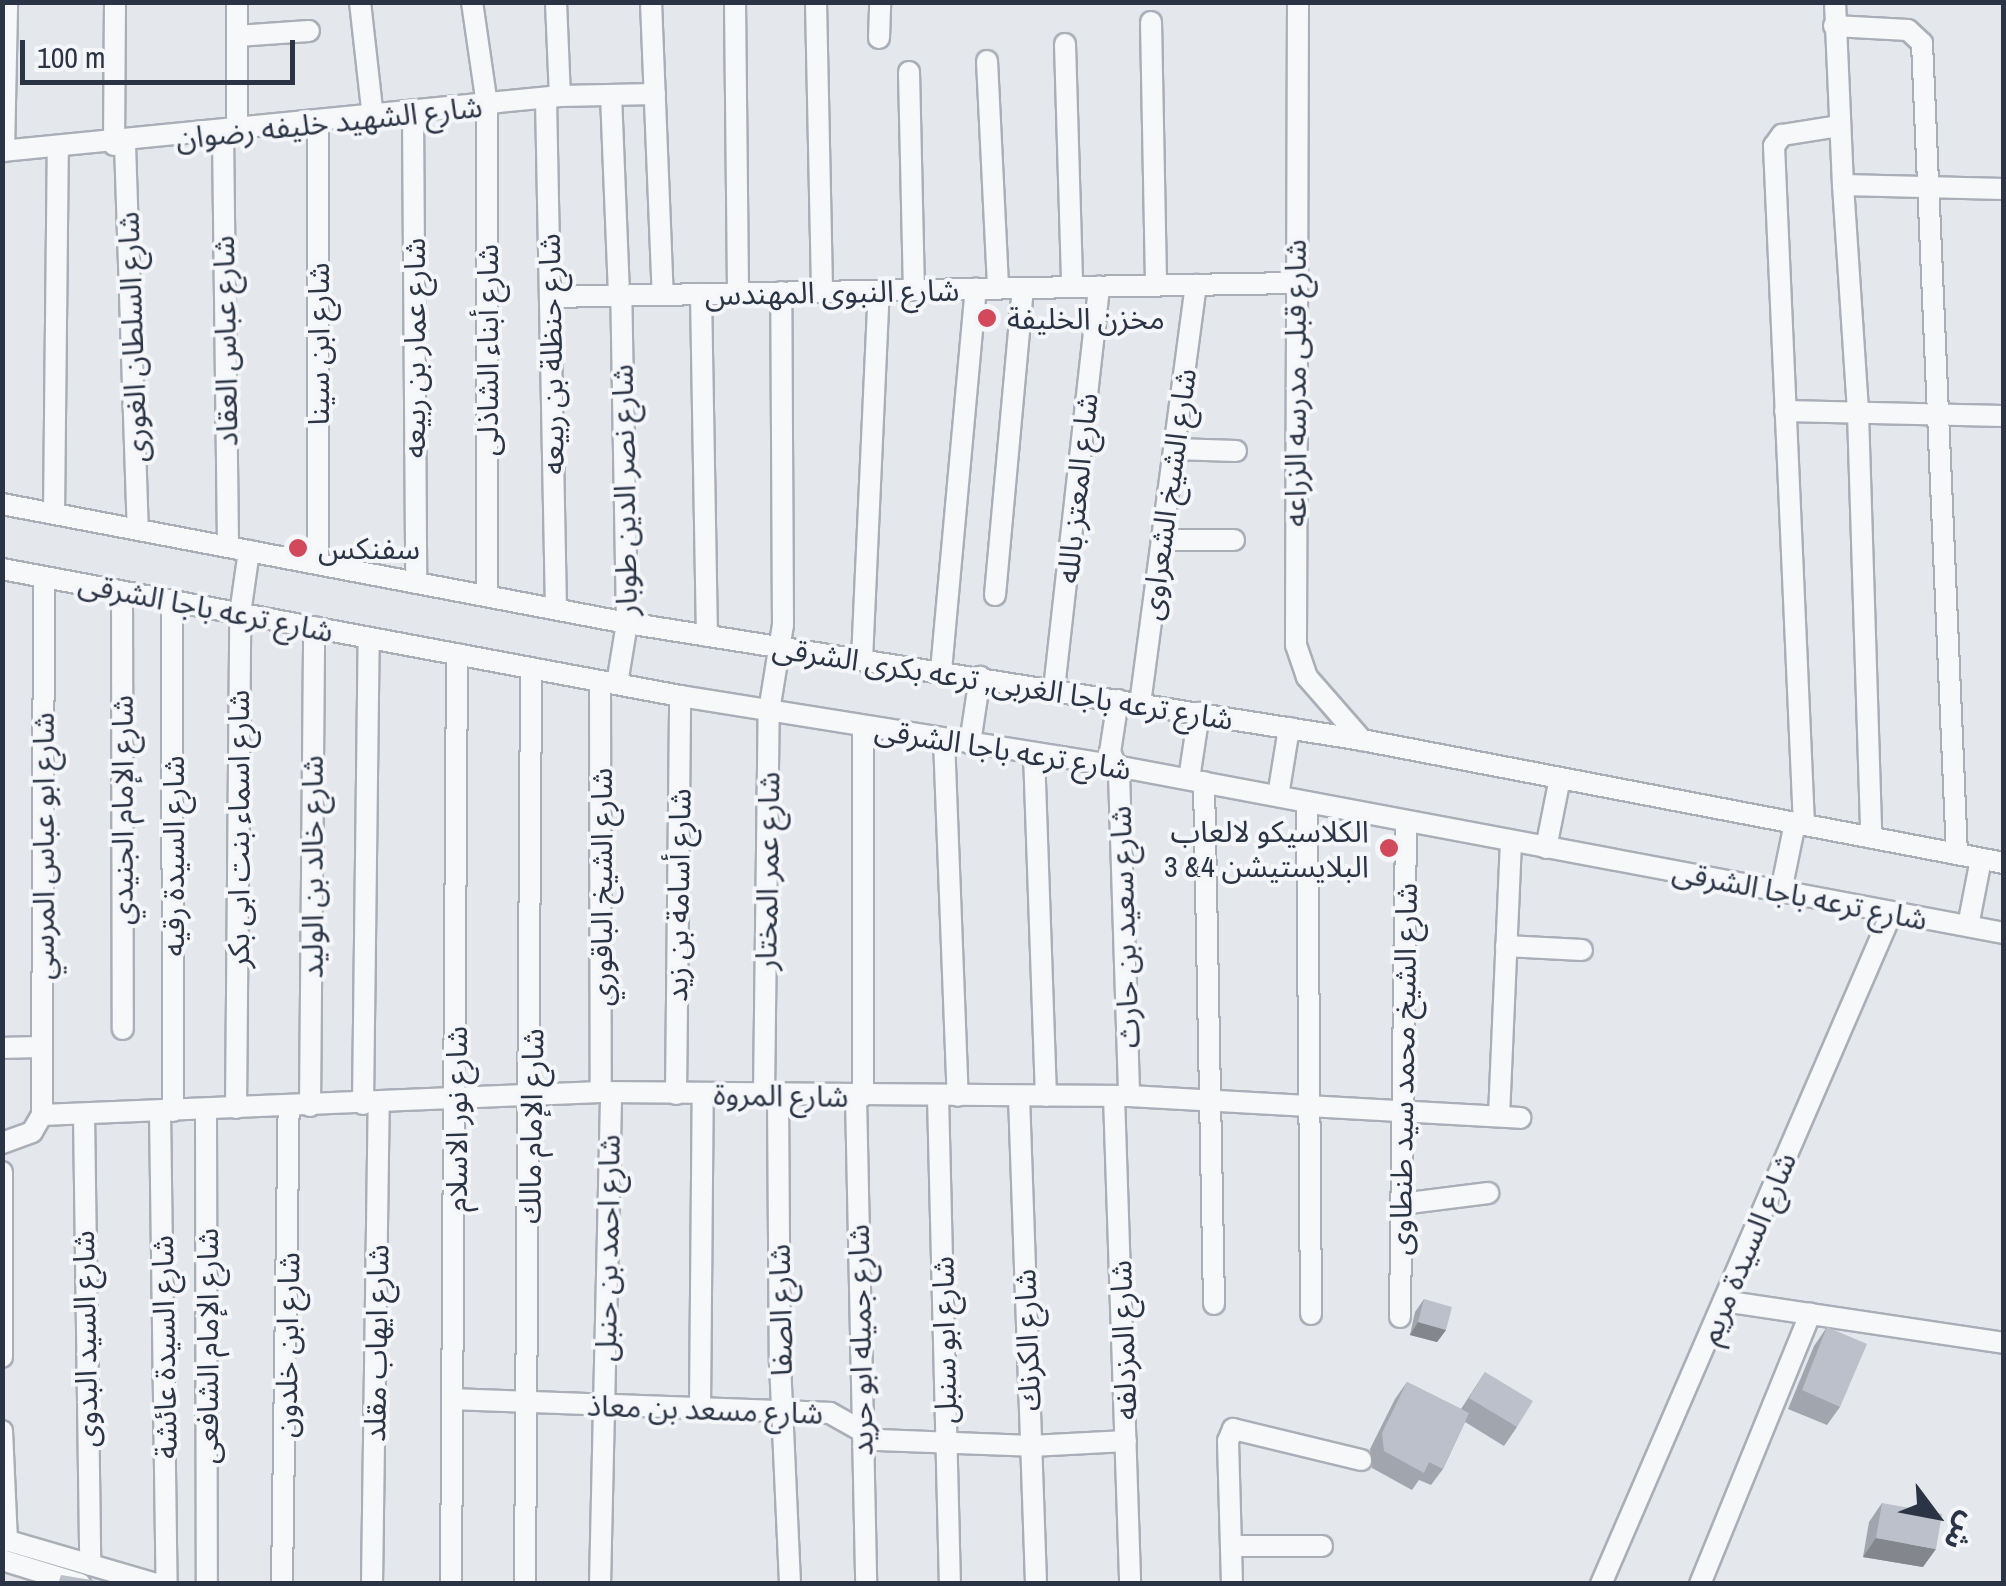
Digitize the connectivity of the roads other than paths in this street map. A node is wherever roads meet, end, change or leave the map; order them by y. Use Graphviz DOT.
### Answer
graph roads {
  1 [pos="7,2"];
  2 [pos="115,2"];
  3 [pos="237,2"];
  4 [pos="360,2"];
  5 [pos="472,2"];
  6 [pos="556,2"];
  7 [pos="651,2"];
  8 [pos="735,2"];
  9 [pos="816,2"];
  10 [pos="880,2"];
  11 [pos="1298,2"];
  12 [pos="1834,2"];
  13 [pos="1151,22"];
  14 [pos="1834,26"];
  15 [pos="308,31"];
  16 [pos="237,36"];
  17 [pos="879,38"];
  18 [pos="1065,44"];
  19 [pos="987,61"];
  20 [pos="909,72"];
  21 [pos="655,94"];
  22 [pos="611,95"];
  23 [pos="552,97"];
  24 [pos="487,105"];
  25 [pos="413,114"];
  26 [pos="373,118"];
  27 [pos="318,124"];
  28 [pos="1839,126"];
  29 [pos="230,134"];
  30 [pos="120,145"];
  31 [pos="58,148"];
  32 [pos="3,151"];
  33 [pos="1843,185"];
  34 [pos="1933,187"];
  35 [pos="2004,189"];
  36 [pos="1294,283"];
  37 [pos="1196,285"];
  38 [pos="1156,286"];
  39 [pos="1072,287"];
  40 [pos="1100,287"];
  41 [pos="1023,288"];
  42 [pos="987,289"];
  43 [pos="878,290"];
  44 [pos="914,290"];
  45 [pos="781,292"];
  46 [pos="822,292"];
  47 [pos="738,293"];
  48 [pos="663,294"];
  49 [pos="701,294"];
  50 [pos="620,295"];
  51 [pos="550,296"];
  52 [pos="1785,411"];
  53 [pos="1858,413"];
  54 [pos="1940,413"];
  55 [pos="2004,416"];
  56 [pos="1174,450"];
  57 [pos="1236,451"];
  58 [pos="2,504"];
  59 [pos="54,513"];
  60 [pos="138,530"];
  61 [pos="1162,540"];
  62 [pos="1234,540"];
  63 [pos="239,549"];
  64 [pos="318,564"];
  65 [pos="2,569"];
  66 [pos="44,577"];
  67 [pos="416,583"];
  68 [pos="122,592"];
  69 [pos="995,595"];
  70 [pos="487,596"];
  71 [pos="172,601"];
  72 [pos="556,610"];
  73 [pos="240,614"];
  74 [pos="628,623"];
  75 [pos="314,628"];
  76 [pos="707,636"];
  77 [pos="369,638"];
  78 [pos="778,648"];
  79 [pos="457,654"];
  80 [pos="862,660"];
  81 [pos="532,668"];
  82 [pos="941,670"];
  83 [pos="980,677"];
  84 [pos="609,683"];
  85 [pos="1054,689"];
  86 [pos="680,696"];
  87 [pos="1118,700"];
  88 [pos="1140,704"];
  89 [pos="769,711"];
  90 [pos="1198,713"];
  91 [pos="863,726"];
  92 [pos="1289,728"];
  93 [pos="944,739"];
  94 [pos="1362,740"];
  95 [pos="970,743"];
  96 [pos="1034,753"];
  97 [pos="1116,766"];
  98 [pos="1560,778"];
  99 [pos="1196,781"];
  100 [pos="1278,796"];
  101 [pos="1306,802"];
  102 [pos="1406,822"];
  103 [pos="1800,824"];
  104 [pos="1871,838"];
  105 [pos="1511,841"];
  106 [pos="1546,848"];
  107 [pos="1957,854"];
  108 [pos="1981,859"];
  109 [pos="2004,863"];
  110 [pos="1781,892"];
  111 [pos="1892,912"];
  112 [pos="1968,926"];
  113 [pos="2004,933"];
  114 [pos="1506,946"];
  115 [pos="1582,950"];
  116 [pos="123,1029"];
  117 [pos="42,1047"];
  118 [pos="2,1048"];
  119 [pos="606,1092"];
  120 [pos="676,1094"];
  121 [pos="703,1094"];
  122 [pos="532,1095"];
  123 [pos="771,1096"];
  124 [pos="860,1096"];
  125 [pos="948,1096"];
  126 [pos="1019,1096"];
  127 [pos="1046,1096"];
  128 [pos="1121,1096"];
  129 [pos="457,1099"];
  130 [pos="1212,1099"];
  131 [pos="371,1104"];
  132 [pos="1309,1104"];
  133 [pos="300,1106"];
  134 [pos="236,1108"];
  135 [pos="206,1109"];
  136 [pos="1402,1110"];
  137 [pos="166,1111"];
  138 [pos="84,1114"];
  139 [pos="42,1115"];
  140 [pos="2,1143"];
  141 [pos="2,1172"];
  142 [pos="1488,1193"];
  143 [pos="1401,1204"];
  144 [pos="1724,1301"];
  145 [pos="1214,1304"];
  146 [pos="1311,1314"];
  147 [pos="1810,1314"];
  148 [pos="1400,1316"];
  149 [pos="2004,1343"];
  150 [pos="2,1358"];
  151 [pos="453,1400"];
  152 [pos="527,1402"];
  153 [pos="604,1405"];
  154 [pos="700,1408"];
  155 [pos="784,1412"];
  156 [pos="2,1431"];
  157 [pos="862,1436"];
  158 [pos="1126,1441"];
  159 [pos="946,1443"];
  160 [pos="1031,1446"];
  161 [pos="1361,1460"];
  162 [pos="1230,1546"];
  163 [pos="1322,1546"];
  164 [pos="4,1547"];
  165 [pos="85,1574"];
  166 [pos="36,1577"];
  167 [pos="156,1584"];
  168 [pos="167,1584"];
  169 [pos="207,1584"];
  170 [pos="282,1584"];
  171 [pos="372,1584"];
  172 [pos="451,1584"];
  173 [pos="525,1584"];
  174 [pos="600,1584"];
  175 [pos="790,1584"];
  176 [pos="866,1584"];
  177 [pos="950,1584"];
  178 [pos="1036,1584"];
  179 [pos="1130,1584"];
  180 [pos="1232,1584"];
  181 [pos="1601,1584"];
  182 [pos="1700,1584"];
  1 -- 32 [label="street"];
  2 -- 30 [label="street, شارع السلطان الغورى"];
  3 -- 16 [label="street, شارع عباس العقاد"];
  4 -- 26 [label="street"];
  5 -- 24 [label="street, شارع أبناء الشاذلى"];
  6 -- 23 [label="street, شارع حنظلة بن ربيعه"];
  7 -- 21 [label="street"];
  8 -- 47 [label="street"];
  9 -- 46 [label="street"];
  10 -- 17 [label="street"];
  11 -- 36 [label="street, شارع قبلى مدرسه الزراعه"];
  12 -- 14 [label="street"];
  13 -- 38 [label="street"];
  14 -- 28 [label="street"];
  14 -- 34 [label="street"];
  15 -- 16 [label="street"];
  16 -- 29 [label="street, شارع عباس العقاد"];
  18 -- 39 [label="street"];
  19 -- 42 [label="street"];
  20 -- 44 [label="street"];
  21 -- 22 [label="street, شارع الشهيد خليفه رضوان"];
  21 -- 48 [label="street"];
  22 -- 23 [label="street, شارع الشهيد خليفه رضوان"];
  22 -- 50 [label="street, شارع نصر الدين طوبار"];
  23 -- 24 [label="street, شارع الشهيد خليفه رضوان"];
  23 -- 51 [label="street, شارع حنظلة بن ربيعه"];
  24 -- 25 [label="street, شارع الشهيد خليفه رضوان"];
  24 -- 70 [label="street, شارع أبناء الشاذلى"];
  25 -- 26 [label="street, شارع الشهيد خليفه رضوان"];
  25 -- 67 [label="street, شارع عمار بن ربيعه"];
  26 -- 27 [label="street, شارع الشهيد خليفه رضوان"];
  27 -- 29 [label="street, شارع الشهيد خليفه رضوان"];
  27 -- 64 [label="street, شارع ابن سينا"];
  28 -- 33 [label="street"];
  28 -- 52 [label="street"];
  29 -- 30 [label="street, شارع الشهيد خليفه رضوان"];
  29 -- 63 [label="street, شارع عباس العقاد"];
  30 -- 31 [label="street, شارع الشهيد خليفه رضوان"];
  30 -- 60 [label="street, شارع السلطان الغورى"];
  31 -- 32 [label="street, شارع الشهيد خليفه رضوان"];
  31 -- 59 [label="street"];
  33 -- 34 [label="street"];
  33 -- 53 [label="street"];
  34 -- 35 [label="street"];
  34 -- 54 [label="street"];
  36 -- 37 [label="street, شارع النبوى المهندس"];
  36 -- 94 [label="street, شارع قبلى مدرسه الزراعه"];
  37 -- 38 [label="street, شارع النبوى المهندس"];
  37 -- 56 [label="street, شارع الشيخ الشعراوى"];
  38 -- 40 [label="street, شارع النبوى المهندس"];
  39 -- 40 [label="street, شارع النبوى المهندس"];
  39 -- 41 [label="street, شارع النبوى المهندس"];
  40 -- 85 [label="street, شارع المعتز بالله"];
  41 -- 42 [label="street, شارع النبوى المهندس"];
  41 -- 69 [label="street"];
  42 -- 44 [label="street, شارع النبوى المهندس"];
  42 -- 82 [label="street"];
  43 -- 44 [label="street, شارع النبوى المهندس"];
  43 -- 46 [label="street, شارع النبوى المهندس"];
  43 -- 80 [label="street"];
  45 -- 46 [label="street, شارع النبوى المهندس"];
  45 -- 47 [label="street, شارع النبوى المهندس"];
  45 -- 78 [label="street, شارع عمر المختار"];
  47 -- 49 [label="street, شارع النبوى المهندس"];
  48 -- 49 [label="street, شارع النبوى المهندس"];
  48 -- 50 [label="street, شارع النبوى المهندس"];
  49 -- 76 [label="street"];
  50 -- 51 [label="street, شارع النبوى المهندس"];
  50 -- 74 [label="street, شارع نصر الدين طوبار"];
  51 -- 72 [label="street, شارع حنظلة بن ربيعه"];
  52 -- 53 [label="street"];
  52 -- 103 [label="street"];
  53 -- 54 [label="street"];
  53 -- 104 [label="street"];
  54 -- 55 [label="street"];
  54 -- 107 [label="street"];
  56 -- 57 [label="street"];
  56 -- 61 [label="street, شارع الشيخ الشعراوى"];
  58 -- 59 [label="street, شارع ترعه باجا الغربى, ترعه بكرى الشرقى"];
  59 -- 60 [label="street, شارع ترعه باجا الغربى, ترعه بكرى الشرقى"];
  60 -- 63 [label="street, شارع ترعه باجا الغربى, ترعه بكرى الشرقى"];
  61 -- 62 [label="street"];
  61 -- 88 [label="street, شارع الشيخ الشعراوى"];
  63 -- 64 [label="street, شارع ترعه باجا الغربى, ترعه بكرى الشرقى"];
  63 -- 73 [label="street, شارع اسماء بنت ابى بكر"];
  64 -- 67 [label="street, شارع ترعه باجا الغربى, ترعه بكرى الشرقى"];
  65 -- 66 [label="street, شارع ترعه باجا الشرقى"];
  66 -- 68 [label="street, شارع ترعه باجا الشرقى"];
  66 -- 117 [label="street, شارع ابو عباس المرسي"];
  67 -- 70 [label="street, شارع ترعه باجا الغربى, ترعه بكرى الشرقى"];
  68 -- 71 [label="street, شارع ترعه باجا الشرقى"];
  68 -- 116 [label="street, شارع الإمام الجنيدي"];
  70 -- 72 [label="street, شارع ترعه باجا الغربى, ترعه بكرى الشرقى"];
  71 -- 73 [label="street, شارع ترعه باجا الشرقى"];
  71 -- 137 [label="street, شارع السيدة رقيه"];
  72 -- 74 [label="street, شارع ترعه باجا الغربى, ترعه بكرى الشرقى"];
  73 -- 75 [label="street, شارع ترعه باجا الشرقى"];
  73 -- 134 [label="street, شارع اسماء بنت ابى بكر"];
  74 -- 76 [label="street, شارع ترعه باجا الغربى, ترعه بكرى الشرقى"];
  74 -- 84 [label="street, شارع نصر الدين طوبار"];
  75 -- 77 [label="street, شارع ترعه باجا الشرقى"];
  75 -- 133 [label="street, شارع خالد بن الوليد"];
  76 -- 78 [label="street, شارع ترعه باجا الغربى, ترعه بكرى الشرقى"];
  77 -- 79 [label="street, شارع ترعه باجا الشرقى"];
  77 -- 131 [label="street, شارع ايهاب مقلد"];
  78 -- 80 [label="street, شارع ترعه باجا الغربى, ترعه بكرى الشرقى"];
  78 -- 89 [label="street, شارع عمر المختار"];
  79 -- 81 [label="street, شارع ترعه باجا الشرقى"];
  79 -- 129 [label="street, شارع نور الاسلام"];
  80 -- 82 [label="street, شارع ترعه باجا الغربى, ترعه بكرى الشرقى"];
  81 -- 84 [label="street, شارع ترعه باجا الشرقى"];
  81 -- 122 [label="street, شارع الإمام مالك"];
  82 -- 83 [label="street, شارع ترعه باجا الغربى, ترعه بكرى الشرقى"];
  83 -- 85 [label="street, شارع ترعه باجا الغربى, ترعه بكرى الشرقى"];
  83 -- 95 [label="street"];
  84 -- 86 [label="street, شارع ترعه باجا الشرقى"];
  84 -- 119 [label="street, شارع الشيخ الباقوري"];
  85 -- 87 [label="street, شارع ترعه باجا الغربى, ترعه بكرى الشرقى"];
  86 -- 89 [label="street, شارع ترعه باجا الشرقى"];
  86 -- 120 [label="street, شارع أسامة بن زيد"];
  87 -- 88 [label="street, شارع ترعه باجا الغربى, ترعه بكرى الشرقى"];
  87 -- 97 [label="street, شارع سعيد بن حارث"];
  88 -- 90 [label="street, شارع ترعه باجا الغربى, ترعه بكرى الشرقى"];
  89 -- 91 [label="street, شارع ترعه باجا الشرقى"];
  89 -- 123 [label="street, شارع عمر المختار"];
  90 -- 92 [label="street, شارع ترعه باجا الغربى, ترعه بكرى الشرقى"];
  90 -- 99 [label="street"];
  91 -- 93 [label="street, شارع ترعه باجا الشرقى"];
  91 -- 124 [label="street, شارع جميله ابو حريد"];
  92 -- 94 [label="street, شارع ترعه باجا الغربى, ترعه بكرى الشرقى"];
  92 -- 100 [label="street"];
  93 -- 95 [label="street, شارع ترعه باجا الشرقى"];
  93 -- 125 [label="street, شارع ابو سنبل"];
  94 -- 98 [label="street, شارع ترعه باجا الغربى, ترعه بكرى الشرقى"];
  95 -- 96 [label="street, شارع ترعه باجا الشرقى"];
  96 -- 97 [label="street, شارع ترعه باجا الشرقى"];
  96 -- 127 [label="street"];
  97 -- 99 [label="street, شارع ترعه باجا الشرقى"];
  97 -- 128 [label="street, شارع سعيد بن حارث"];
  98 -- 103 [label="street, شارع ترعه باجا الغربى, ترعه بكرى الشرقى"];
  98 -- 106 [label="street"];
  99 -- 100 [label="street, شارع ترعه باجا الشرقى"];
  99 -- 130 [label="street"];
  100 -- 101 [label="street, شارع ترعه باجا الشرقى"];
  101 -- 102 [label="street, شارع ترعه باجا الشرقى"];
  101 -- 132 [label="street"];
  102 -- 105 [label="street, شارع ترعه باجا الشرقى"];
  102 -- 136 [label="street, شارع الشيخ محمد سيد طنطاوى"];
  103 -- 104 [label="street, شارع ترعه باجا الغربى, ترعه بكرى الشرقى"];
  103 -- 110 [label="street"];
  104 -- 107 [label="street, شارع ترعه باجا الغربى, ترعه بكرى الشرقى"];
  105 -- 106 [label="street, شارع ترعه باجا الشرقى"];
  105 -- 114 [label="street"];
  106 -- 110 [label="street, شارع ترعه باجا الشرقى"];
  107 -- 108 [label="street, شارع ترعه باجا الغربى, ترعه بكرى الشرقى"];
  108 -- 109 [label="street, شارع ترعه باجا الغربى, ترعه بكرى الشرقى"];
  108 -- 112 [label="street"];
  110 -- 111 [label="street, شارع ترعه باجا الشرقى"];
  111 -- 112 [label="street, شارع ترعه باجا الشرقى"];
  111 -- 144 [label="street, شارع السيدة مريم"];
  112 -- 113 [label="street, شارع ترعه باجا الشرقى"];
  114 -- 115 [label="street"];
  114 -- 136 [label="street, شارع المروة"];
  117 -- 118 [label="street"];
  117 -- 139 [label="street, شارع ابو عباس المرسي"];
  119 -- 120 [label="street, شارع المروة"];
  119 -- 122 [label="street, شارع المروة"];
  119 -- 153 [label="street, شارع احمد بن حنبل"];
  120 -- 121 [label="street, شارع المروة"];
  121 -- 123 [label="street, شارع المروة"];
  121 -- 154 [label="street"];
  122 -- 129 [label="street, شارع المروة"];
  122 -- 152 [label="street, شارع الإمام مالك"];
  123 -- 124 [label="street, شارع المروة"];
  123 -- 155 [label="street, شارع الصفا"];
  124 -- 125 [label="street, شارع المروة"];
  124 -- 157 [label="street, شارع جميله ابو حريد"];
  125 -- 126 [label="street, شارع المروة"];
  125 -- 159 [label="street, شارع ابو سنبل"];
  126 -- 127 [label="street, شارع المروة"];
  126 -- 160 [label="street, شارع الكرنك"];
  127 -- 128 [label="street, شارع المروة"];
  128 -- 130 [label="street, شارع المروة"];
  128 -- 158 [label="street, شارع المزدلفه"];
  129 -- 131 [label="street, شارع المروة"];
  129 -- 151 [label="street, شارع نور الاسلام"];
  130 -- 132 [label="street, شارع المروة"];
  130 -- 145 [label="street"];
  131 -- 133 [label="street, شارع المروة"];
  131 -- 171 [label="street, شارع ايهاب مقلد"];
  132 -- 136 [label="street, شارع المروة"];
  132 -- 146 [label="street"];
  133 -- 134 [label="street, شارع المروة"];
  133 -- 170 [label="street, شارع ابن خلدون"];
  134 -- 135 [label="street, شارع المروة"];
  135 -- 137 [label="street, شارع المروة"];
  135 -- 169 [label="street, شارع الإمام الشافعى"];
  136 -- 143 [label="street, شارع الشيخ محمد سيد طنطاوى"];
  137 -- 138 [label="street, شارع المروة"];
  137 -- 168 [label="street, شارع السيدة عائشة"];
  138 -- 139 [label="street, شارع المروة"];
  138 -- 165 [label="street, شارع السيد البدوى"];
  139 -- 140 [label="street"];
  141 -- 150 [label="street"];
  142 -- 143 [label="street"];
  143 -- 148 [label="street, شارع الشيخ محمد سيد طنطاوى"];
  144 -- 147 [label="street"];
  144 -- 181 [label="street, شارع السيدة مريم"];
  147 -- 149 [label="street"];
  147 -- 182 [label="street"];
  151 -- 152 [label="street, شارع مسعد بن معاذ"];
  151 -- 172 [label="street, شارع نور الاسلام"];
  152 -- 153 [label="street, شارع مسعد بن معاذ"];
  152 -- 173 [label="street, شارع الإمام مالك"];
  153 -- 154 [label="street, شارع مسعد بن معاذ"];
  153 -- 174 [label="street, شارع احمد بن حنبل"];
  154 -- 155 [label="street, شارع مسعد بن معاذ"];
  155 -- 157 [label="street, شارع مسعد بن معاذ"];
  155 -- 175 [label="street, شارع الصفا"];
  156 -- 164 [label="street"];
  157 -- 159 [label="street, شارع مسعد بن معاذ"];
  157 -- 176 [label="street, شارع جميله ابو حريد"];
  158 -- 160 [label="street, شارع مسعد بن معاذ"];
  158 -- 179 [label="street, شارع المزدلفه"];
  159 -- 160 [label="street, شارع مسعد بن معاذ"];
  159 -- 177 [label="street, شارع ابو سنبل"];
  160 -- 178 [label="street, شارع الكرنك"];
  161 -- 162 [label="street"];
  162 -- 163 [label="street"];
  162 -- 180 [label="street"];
  164 -- 165 [label="street"];
  164 -- 166 [label="street"];
  165 -- 166 [label="street"];
  165 -- 167 [label="street"];
}
